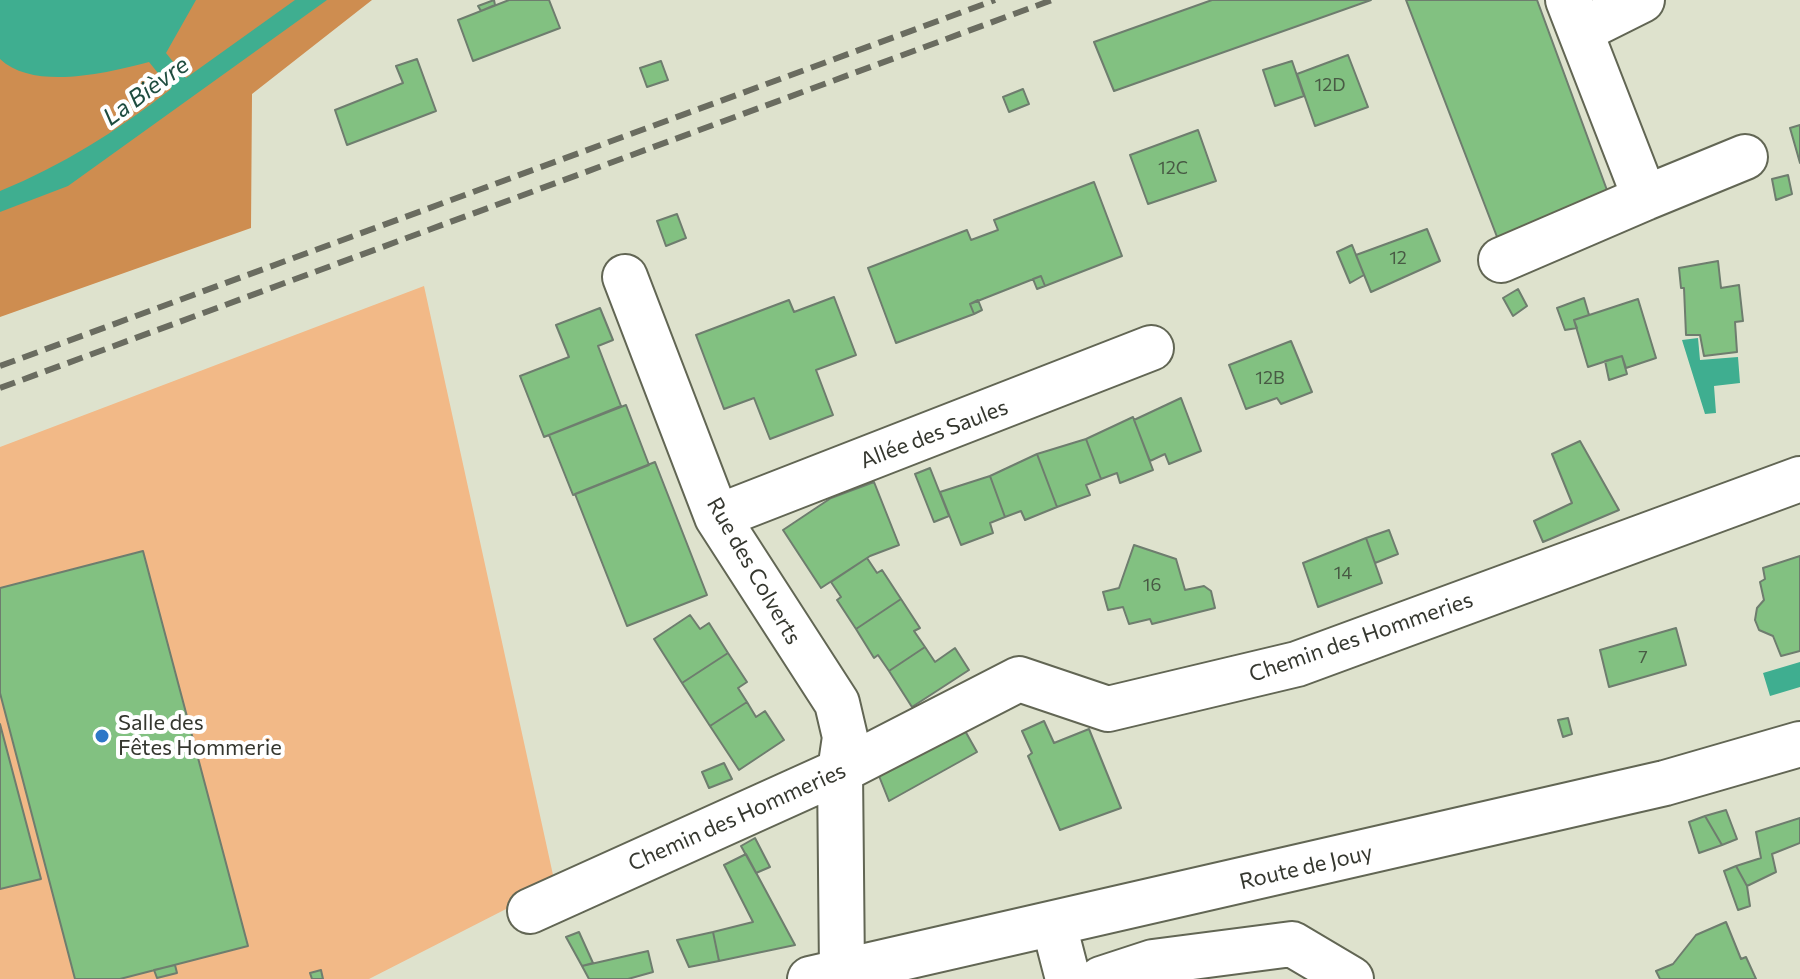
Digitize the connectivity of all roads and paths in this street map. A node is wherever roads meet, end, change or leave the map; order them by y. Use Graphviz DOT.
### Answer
graph roads {
  1 [pos="1642,0"];
  2 [pos="1574,16"];
  3 [pos="1745,157"];
  4 [pos="1645,198"];
  5 [pos="1501,260"];
  6 [pos="625,277"];
  7 [pos="1151,348"];
  8 [pos="1800,479"];
  9 [pos="717,517"];
  10 [pos="1800,744"];
  11 [pos="840,771"];
  12 [pos="530,911"];
  13 [pos="1054,925"];
  14 [pos="826,975"];
  15 [pos="1068,979"];
  16 [pos="1101,979"];
  17 [pos="1351,979"];
  1 -- 2 [label="street"];
  2 -- 4 [label="street"];
  3 -- 4 [label="street"];
  4 -- 5 [label="street"];
  6 -- 9 [label="street, Rue des Colverts"];
  7 -- 9 [label="street, Allée des Saules"];
  8 -- 11 [label="street, Chemin des Hommeries"];
  9 -- 11 [label="street, Rue des Colverts"];
  10 -- 13 [label="street, Route de Jouy"];
  11 -- 12 [label="street, Chemin des Hommeries"];
  11 -- 14 [label="street, Rue des Colverts"];
  13 -- 14 [label="street, Route de Jouy"];
  13 -- 15 [label="street"];
  16 -- 17 [label="street"];
}
